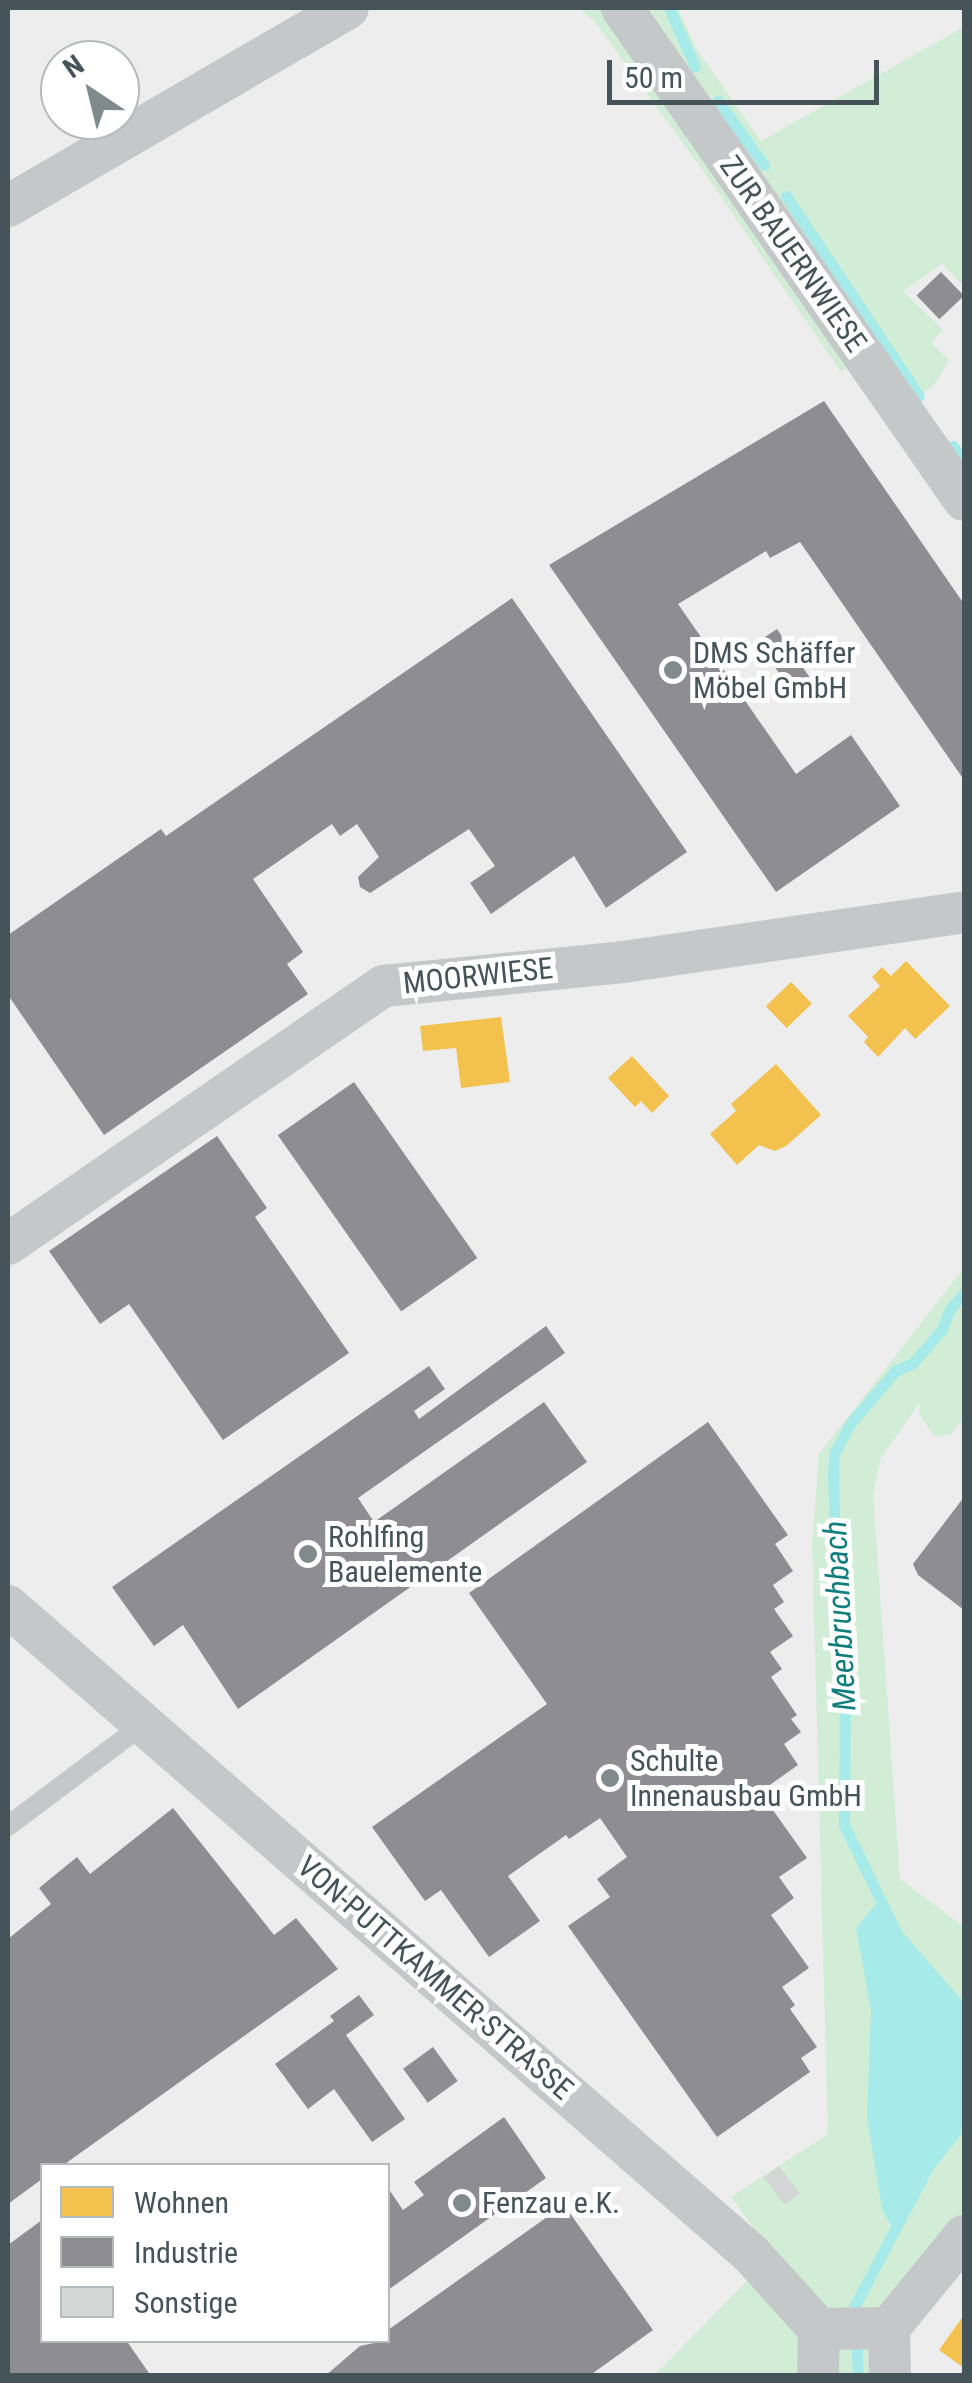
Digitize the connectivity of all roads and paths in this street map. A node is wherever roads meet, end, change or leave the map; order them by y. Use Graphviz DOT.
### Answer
graph roads {
  1 [pos="348,8"];
  2 [pos="622,8"];
  3 [pos="8,206"];
  4 [pos="964,500"];
  5 [pos="964,912"];
  6 [pos="8,1244"];
  7 [pos="8,1606"];
  8 [pos="144,1724"];
  9 [pos="8,1826"];
  10 [pos="964,2236"];
  11 [pos="889,2328"];
  12 [pos="824,2329"];
  13 [pos="818,2376"];
  14 [pos="890,2376"];
  1 -- 3 [label="street"];
  2 -- 4 [label="street, ZUR BAUERNWIESE"];
  5 -- 6 [label="street, MOORWIESE"];
  7 -- 8 [label="street, VON-PUTTKAMMER-STRASSE"];
  8 -- 9 [label="lane"];
  8 -- 12 [label="street, VON-PUTTKAMMER-STRASSE"];
  10 -- 11 [label="street"];
  11 -- 12 [label="street"];
  11 -- 14 [label="street"];
  12 -- 13 [label="street"];
}
